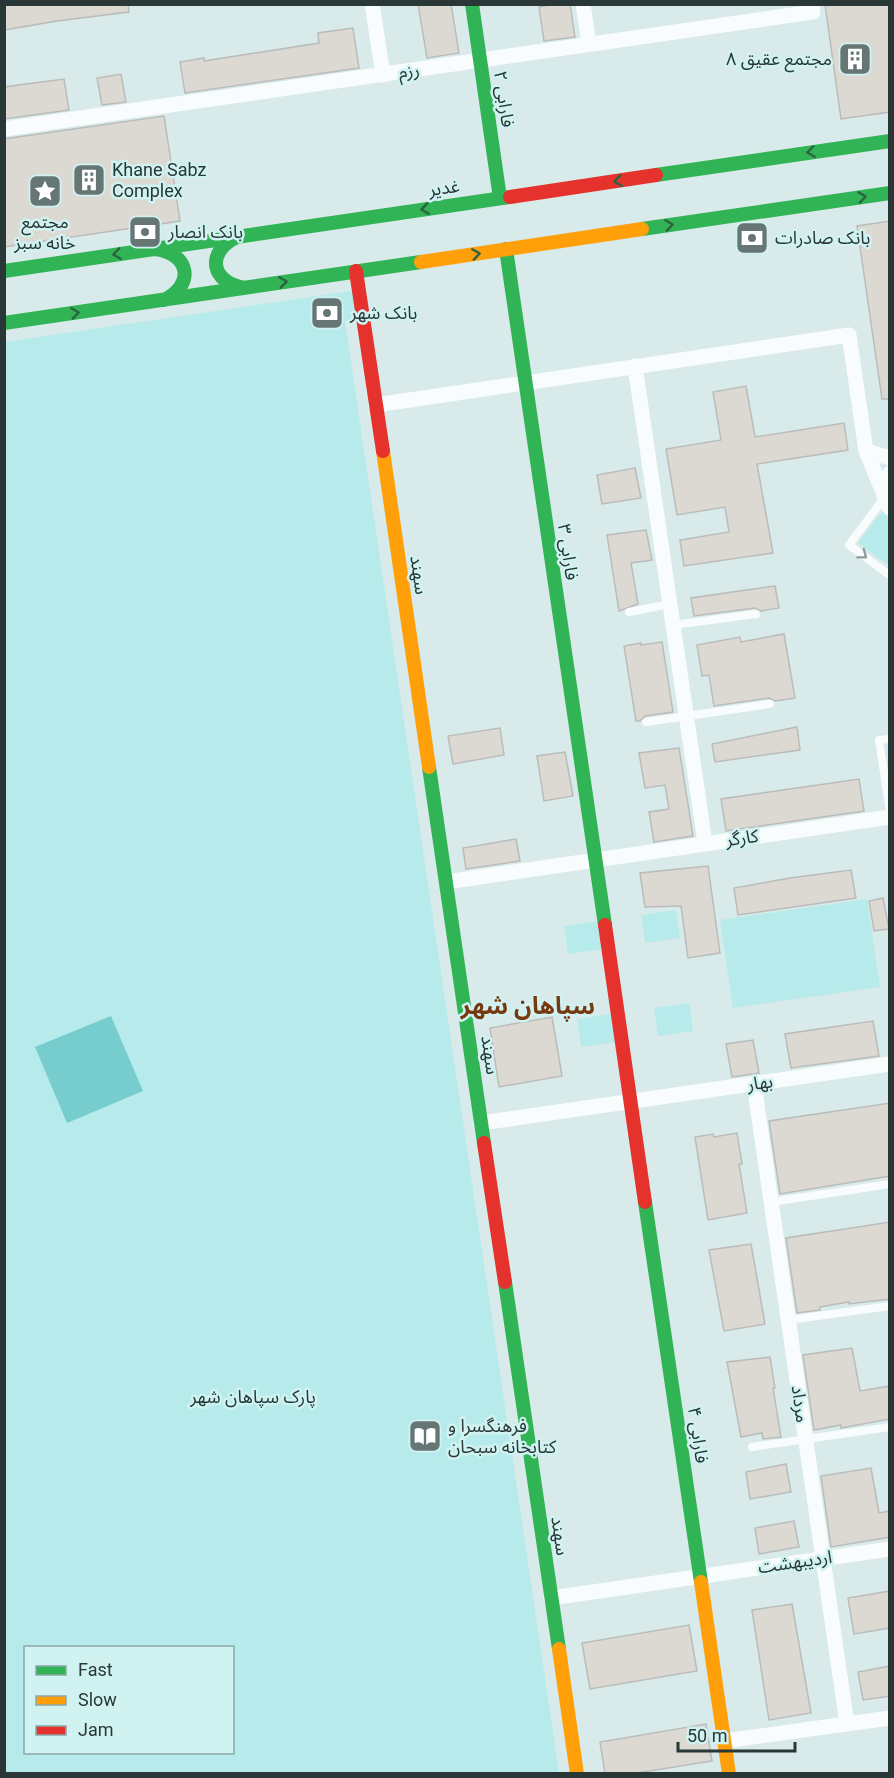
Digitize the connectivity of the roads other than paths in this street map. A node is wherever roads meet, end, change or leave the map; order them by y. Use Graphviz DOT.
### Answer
graph roads {
  1 [pos="372,4"];
  2 [pos="472,4"];
  3 [pos="583,4"];
  4 [pos="812,8"];
  5 [pos="589,44"];
  6 [pos="480,60"];
  7 [pos="383,75"];
  8 [pos="4,129"];
  9 [pos="890,141"];
  10 [pos="890,193"];
  11 [pos="500,198"];
  12 [pos="237,237"];
  13 [pos="155,249"];
  14 [pos="506,249"];
  15 [pos="4,271"];
  16 [pos="356,271"];
  17 [pos="245,288"];
  18 [pos="163,300"];
  19 [pos="4,323"];
  20 [pos="635,366"];
  21 [pos="525,383"];
  22 [pos="376,405"];
  23 [pos="866,451"];
  24 [pos="890,458"];
  25 [pos="890,473"];
  26 [pos="885,499"];
  27 [pos="890,573"];
  28 [pos="670,604"];
  29 [pos="630,612"];
  30 [pos="756,614"];
  31 [pos="673,625"];
  32 [pos="770,704"];
  33 [pos="686,715"];
  34 [pos="646,722"];
  35 [pos="890,739"];
  36 [pos="890,812"];
  37 [pos="890,817"];
  38 [pos="705,843"];
  39 [pos="595,860"];
  40 [pos="446,882"];
  41 [pos="890,1064"];
  42 [pos="754,1084"];
  43 [pos="631,1102"];
  44 [pos="481,1123"];
  45 [pos="890,1184"];
  46 [pos="771,1202"];
  47 [pos="890,1306"];
  48 [pos="788,1320"];
  49 [pos="890,1426"];
  50 [pos="805,1439"];
  51 [pos="752,1447"];
  52 [pos="890,1549"];
  53 [pos="823,1558"];
  54 [pos="700,1576"];
  55 [pos="551,1598"];
  56 [pos="890,1718"];
  57 [pos="847,1724"];
  58 [pos="724,1742"];
  59 [pos="577,1773"];
  60 [pos="729,1773"];
  1 -- 7 [label="street"];
  2 -- 6 [label="street, فارابی ۲"];
  3 -- 5 [label="street"];
  4 -- 5 [label="street, رزم"];
  5 -- 6 [label="street, رزم"];
  6 -- 7 [label="street, رزم"];
  6 -- 11 [label="street, فارابی ۲"];
  7 -- 8 [label="street, رزم"];
  9 -- 11 [label="street, غدیر, one-way"];
  14 -- 10 [label="street, one-way"];
  11 -- 12 [label="street, غدیر, one-way"];
  12 -- 13 [label="street, غدیر"];
  12 -- 17 [label="street"];
  13 -- 15 [label="street, غدیر, one-way"];
  13 -- 18 [label="street"];
  16 -- 14 [label="street, one-way"];
  14 -- 21 [label="street, فارابی ۳"];
  17 -- 16 [label="street, one-way"];
  16 -- 22 [label="street, سهند"];
  17 -- 18 [label="street"];
  19 -- 18 [label="street, one-way"];
  20 -- 21 [label="street"];
  20 -- 23 [label="street"];
  20 -- 28 [label="street"];
  21 -- 22 [label="street"];
  21 -- 39 [label="street, فارابی ۳"];
  22 -- 40 [label="street, سهند"];
  23 -- 24 [label="street"];
  23 -- 26 [label="street"];
  25 -- 26 [label="street"];
  26 -- 27 [label="lane, one-way"];
  28 -- 29 [label="lane"];
  28 -- 31 [label="street"];
  30 -- 31 [label="lane"];
  31 -- 33 [label="street"];
  32 -- 33 [label="lane"];
  33 -- 34 [label="lane"];
  33 -- 38 [label="street"];
  35 -- 36 [label="lane"];
  37 -- 38 [label="street, کارگر"];
  38 -- 39 [label="street, کارگر"];
  39 -- 40 [label="street, کارگر"];
  39 -- 43 [label="street, فارابی ۳"];
  40 -- 44 [label="street, سهند"];
  41 -- 42 [label="street, بهار"];
  42 -- 43 [label="street, بهار"];
  42 -- 46 [label="street, مرداد"];
  43 -- 44 [label="street, بهار"];
  43 -- 54 [label="street, فارابی ۴"];
  44 -- 55 [label="street, سهند"];
  45 -- 46 [label="lane"];
  46 -- 48 [label="street, مرداد"];
  47 -- 48 [label="lane"];
  48 -- 50 [label="street, مرداد"];
  49 -- 50 [label="lane"];
  50 -- 51 [label="lane"];
  50 -- 53 [label="street, مرداد"];
  52 -- 53 [label="street, اردیبهشت"];
  53 -- 54 [label="street, اردیبهشت"];
  53 -- 57 [label="street, مرداد"];
  54 -- 55 [label="street, اردیبهشت"];
  54 -- 58 [label="street, فارابی ۴"];
  55 -- 59 [label="street, سهند"];
  56 -- 57 [label="street"];
  57 -- 58 [label="street"];
  58 -- 60 [label="street, فارابی ۴"];
}
